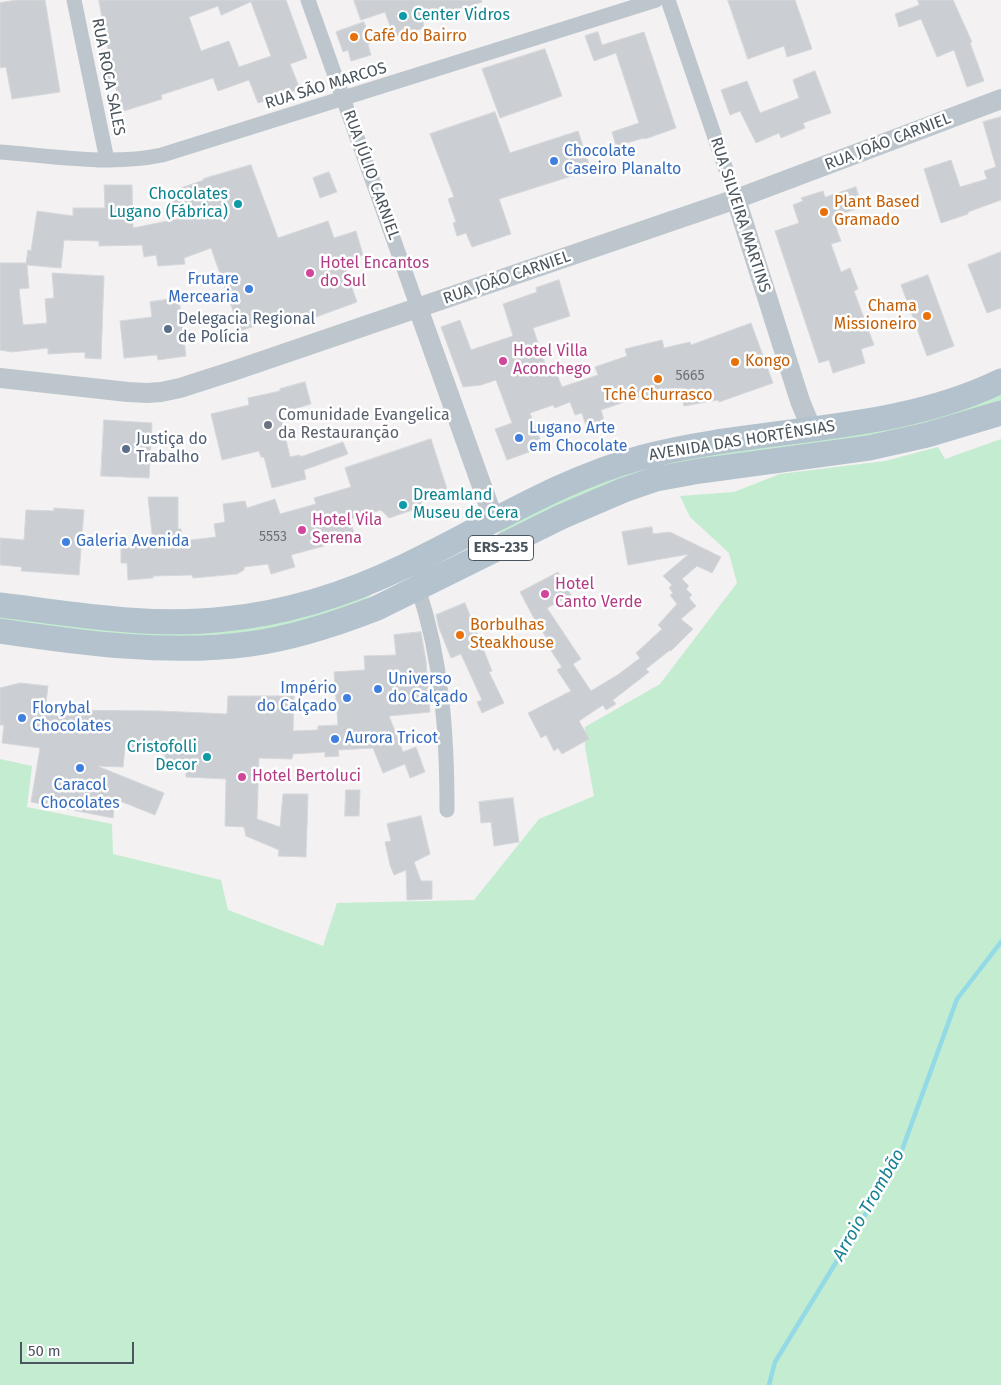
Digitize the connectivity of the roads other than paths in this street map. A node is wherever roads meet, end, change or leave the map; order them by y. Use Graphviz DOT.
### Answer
graph roads {
  1 [pos="74,0"];
  2 [pos="308,0"];
  3 [pos="656,0"];
  4 [pos="668,0"];
  5 [pos="343,99"];
  6 [pos="1001,99"];
  7 [pos="0,152"];
  8 [pos="107,160"];
  9 [pos="736,199"];
  10 [pos="418,308"];
  11 [pos="0,378"];
  12 [pos="1001,381"];
  13 [pos="1001,413"];
  14 [pos="812,430"];
  15 [pos="494,520"];
  16 [pos="418,588"];
  17 [pos="0,605"];
  18 [pos="377,608"];
  19 [pos="0,631"];
  20 [pos="448,810"];
  1 -- 8 [label="street, RUA ROCA SALES"];
  2 -- 5 [label="street, RUA JÚLIO CARNIEL"];
  3 -- 5 [label="street, RUA SÃO MARCOS"];
  4 -- 9 [label="street, RUA SILVEIRA MARTINS"];
  5 -- 8 [label="street, RUA SÃO MARCOS"];
  5 -- 10 [label="street, RUA JÚLIO CARNIEL"];
  6 -- 9 [label="street, RUA JOÃO CARNIEL"];
  7 -- 8 [label="street, RUA SÃO MARCOS"];
  9 -- 10 [label="street, RUA JOÃO CARNIEL"];
  9 -- 14 [label="street, RUA SILVEIRA MARTINS"];
  10 -- 11 [label="street, RUA JOÃO CARNIEL"];
  10 -- 15 [label="street, RUA JÚLIO CARNIEL"];
  12 -- 14 [label="main road, AVENIDA DAS HORTÊNSIAS / ERS-235"];
  13 -- 16 [label="main road, AVENIDA DAS HORTÊNSIAS / ERS-235"];
  14 -- 15 [label="main road, AVENIDA DAS HORTÊNSIAS / ERS-235"];
  15 -- 17 [label="main road, AVENIDA DAS HORTÊNSIAS / ERS-235"];
  15 -- 18 [label="main road"];
  16 -- 18 [label="main road, AVENIDA DAS HORTÊNSIAS / ERS-235"];
  16 -- 20 [label="street"];
  18 -- 19 [label="main road, AVENIDA DAS HORTÊNSIAS / ERS-235"];
}
